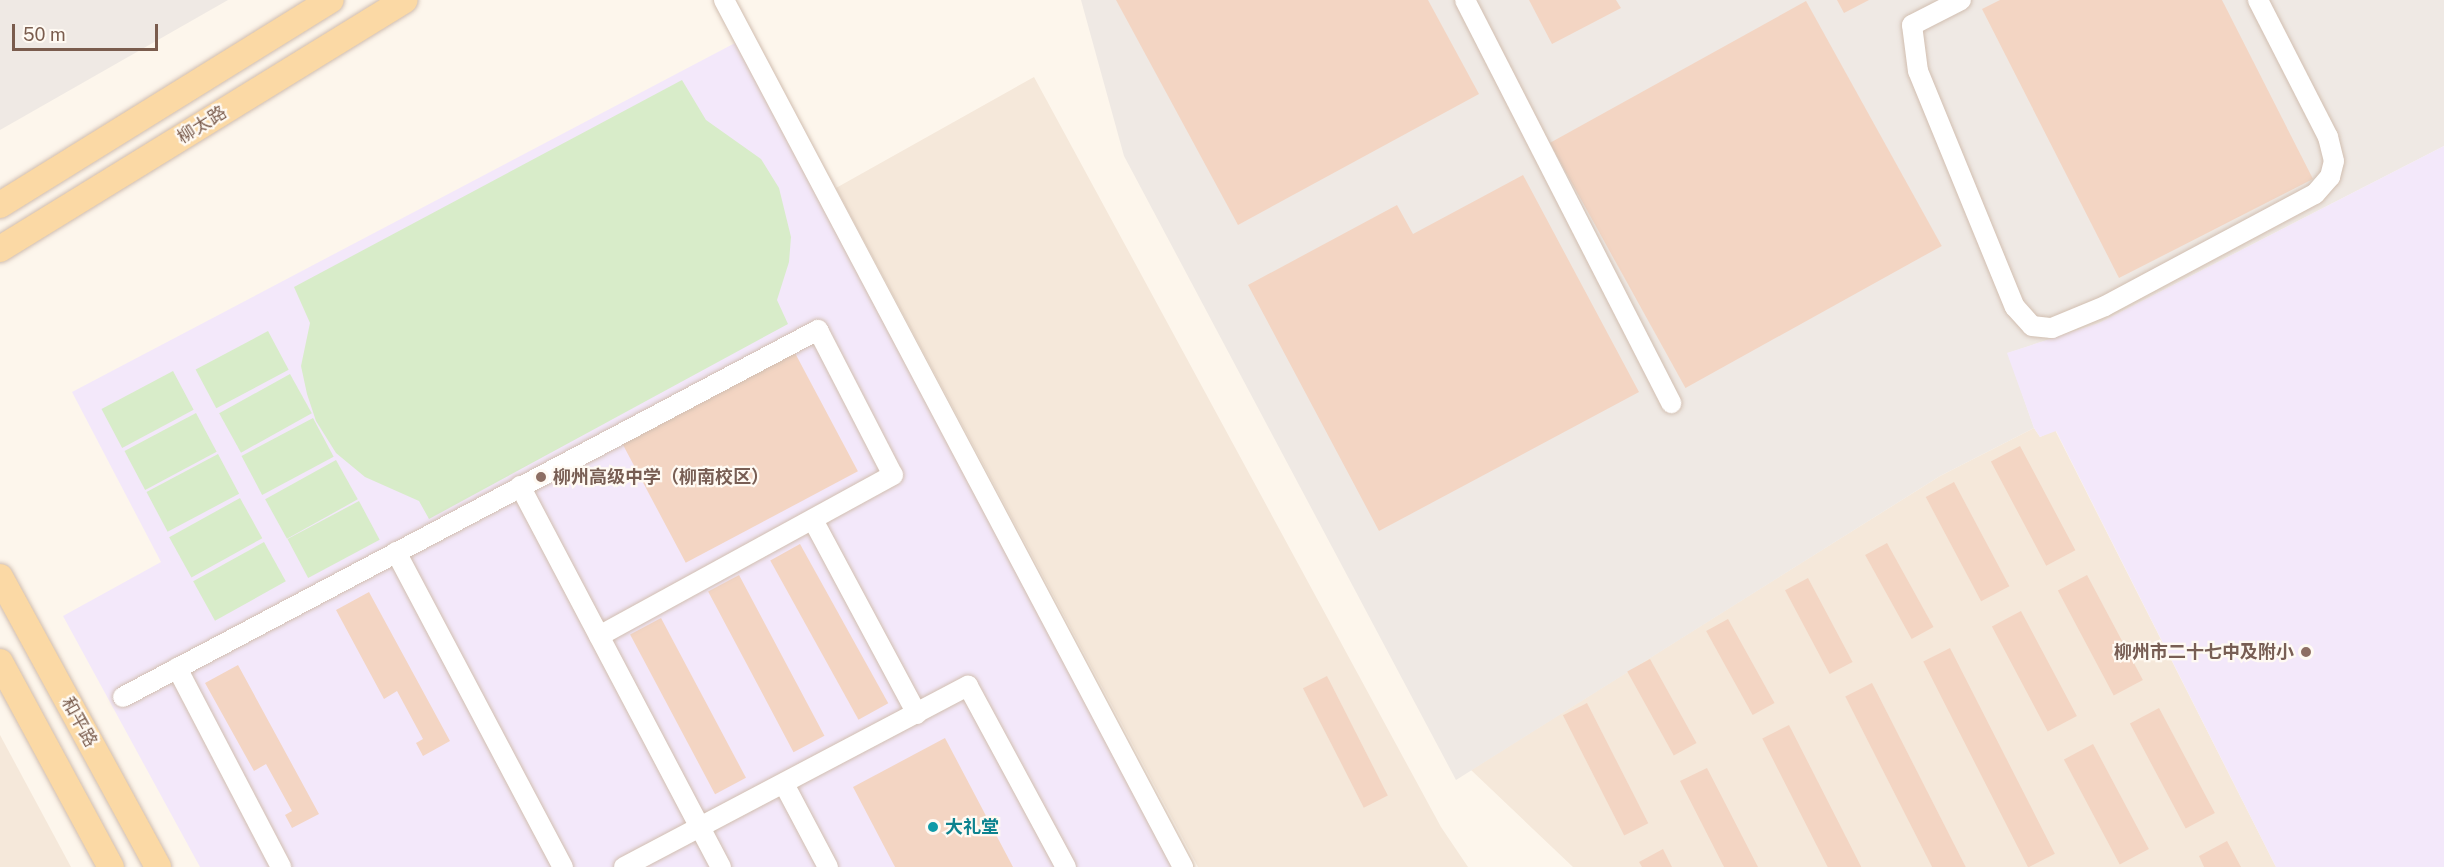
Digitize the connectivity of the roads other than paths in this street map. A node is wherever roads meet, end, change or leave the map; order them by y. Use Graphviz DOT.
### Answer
graph roads {
  1 [pos="331,0"];
  2 [pos="404,0"];
  3 [pos="724,0"];
  4 [pos="1465,0"];
  5 [pos="1961,0"];
  6 [pos="2258,0"];
  7 [pos="0,205"];
  8 [pos="0,249"];
  9 [pos="1671,403"];
  10 [pos="520,486"];
  11 [pos="813,520"];
  12 [pos="396,552"];
  13 [pos="0,577"];
  14 [pos="599,636"];
  15 [pos="0,662"];
  16 [pos="177,669"];
  17 [pos="123,697"];
  18 [pos="917,714"];
  19 [pos="784,784"];
  20 [pos="700,827"];
  21 [pos="111,867"];
  22 [pos="158,867"];
  23 [pos="281,867"];
  24 [pos="563,867"];
  25 [pos="624,867"];
  26 [pos="721,867"];
  27 [pos="828,867"];
  28 [pos="1066,867"];
  29 [pos="1183,867"];
  1 -- 7 [label="main road"];
  2 -- 8 [label="main road, 柳太路"];
  3 -- 29 [label="street"];
  4 -- 9 [label="street"];
  5 -- 6 [label="street"];
  10 -- 11 [label="street"];
  10 -- 12 [label="street"];
  10 -- 14 [label="street"];
  11 -- 14 [label="street"];
  11 -- 18 [label="street"];
  12 -- 16 [label="street"];
  12 -- 24 [label="street"];
  13 -- 22 [label="main road, 和平路"];
  14 -- 20 [label="street"];
  15 -- 21 [label="main road"];
  16 -- 17 [label="street"];
  16 -- 23 [label="street"];
  18 -- 19 [label="street"];
  18 -- 28 [label="street"];
  19 -- 20 [label="street"];
  19 -- 27 [label="street"];
  20 -- 25 [label="street"];
  20 -- 26 [label="street"];
}
